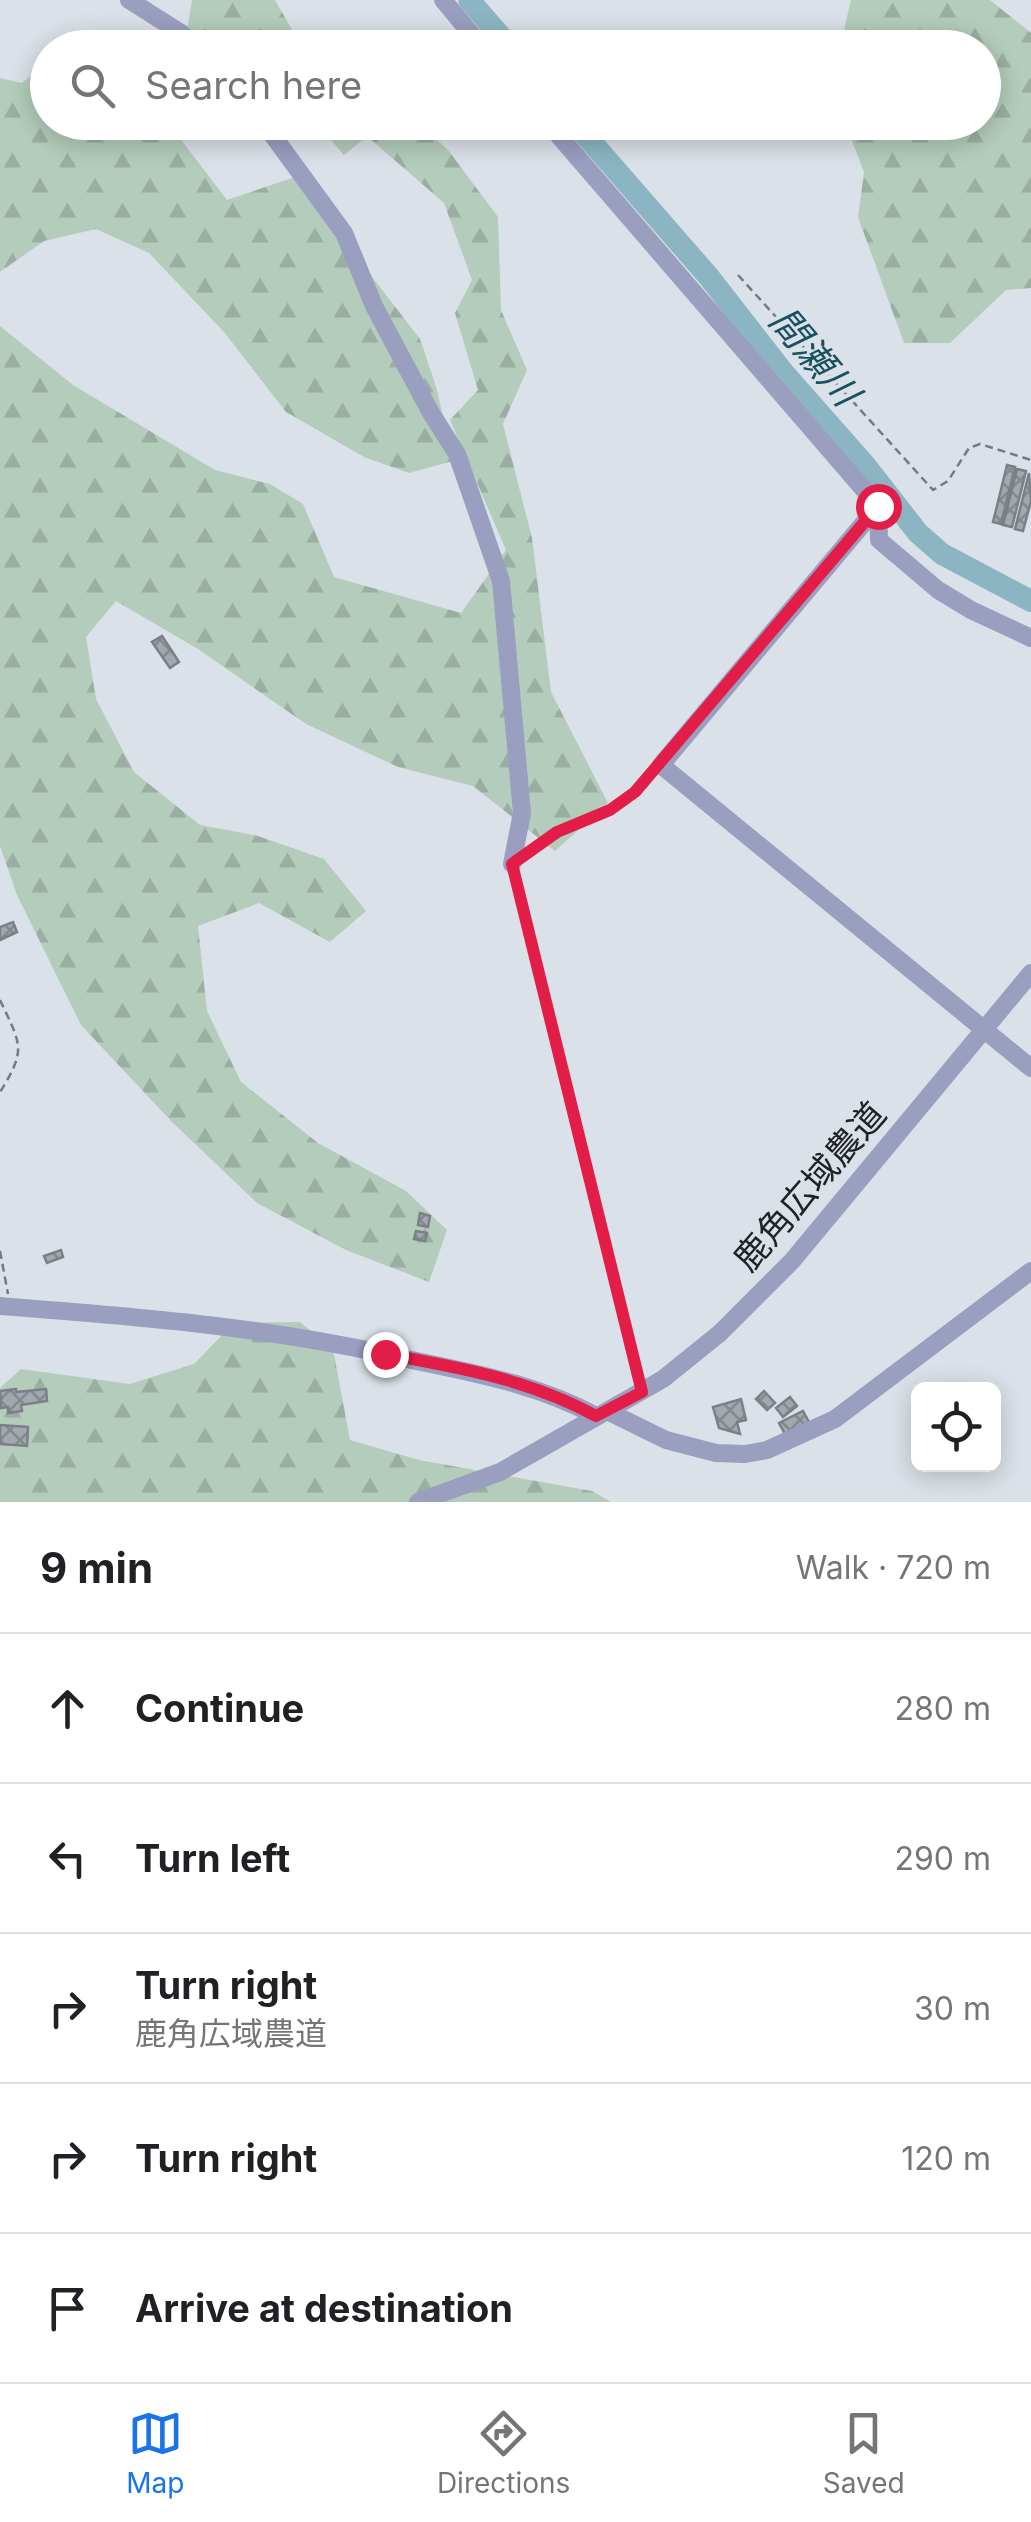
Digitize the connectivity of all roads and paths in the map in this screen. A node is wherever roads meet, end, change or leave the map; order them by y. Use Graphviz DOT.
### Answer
graph roads {
  1 [pos="130,0"];
  2 [pos="442,0"];
  3 [pos="176,30"];
  4 [pos="468,30"];
  5 [pos="276,140"];
  6 [pos="563,140"];
  7 [pos="738,275"];
  8 [pos="1031,460"];
  9 [pos="878,506"];
  10 [pos="1031,638"];
  11 [pos="661,765"];
  12 [pos="512,864"];
  13 [pos="1031,973"];
  14 [pos="0,1000"];
  15 [pos="985,1029"];
  16 [pos="1031,1068"];
  17 [pos="0,1092"];
  18 [pos="0,1251"];
  19 [pos="1031,1271"];
  20 [pos="6,1306"];
  21 [pos="642,1392"];
  22 [pos="602,1414"];
  23 [pos="418,1502"];
  1 -- 3 [label="street"];
  2 -- 4 [label="street"];
  5 -- 12 [label="street"];
  6 -- 9 [label="street"];
  7 -- 8 [label="path"];
  9 -- 10 [label="street"];
  9 -- 11 [label="street"];
  11 -- 12 [label="path"];
  11 -- 15 [label="street"];
  12 -- 21 [label="path"];
  13 -- 15 [label="street, 鹿角広域農道"];
  14 -- 17 [label="path"];
  15 -- 16 [label="street"];
  15 -- 21 [label="street, 鹿角広域農道"];
  18 -- 20 [label="path"];
  19 -- 22 [label="street"];
  20 -- 22 [label="street"];
  21 -- 22 [label="street, 鹿角広域農道"];
  22 -- 23 [label="street, 鹿角広域農道"];
}
